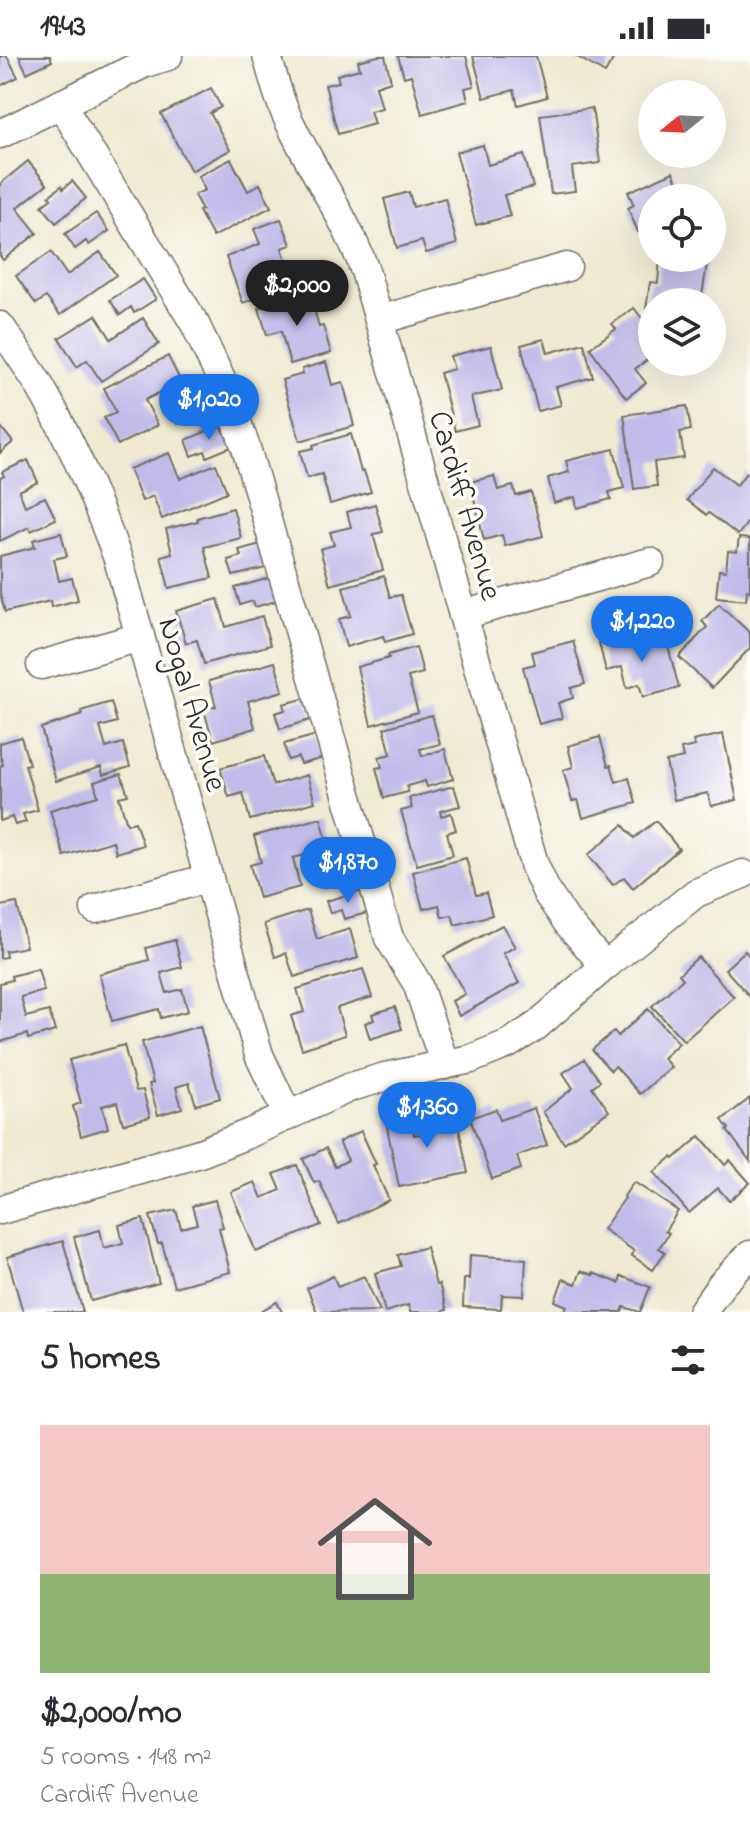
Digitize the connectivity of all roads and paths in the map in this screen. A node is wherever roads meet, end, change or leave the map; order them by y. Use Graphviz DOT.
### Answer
graph roads {
  1 [pos="168,56"];
  2 [pos="267,56"];
  3 [pos="61,104"];
  4 [pos="0,134"];
  5 [pos="567,267"];
  6 [pos="379,320"];
  7 [pos="0,326"];
  8 [pos="650,562"];
  9 [pos="463,615"];
  10 [pos="140,637"];
  11 [pos="41,665"];
  12 [pos="743,874"];
  13 [pos="209,878"];
  14 [pos="95,909"];
  15 [pos="605,966"];
  16 [pos="445,1065"];
  17 [pos="288,1116"];
  18 [pos="0,1210"];
  19 [pos="750,1255"];
  20 [pos="702,1312"];
  1 -- 3 [label="street"];
  2 -- 6 [label="street, Cardiff Avenue"];
  3 -- 4 [label="street"];
  3 -- 16 [label="street"];
  5 -- 6 [label="street"];
  6 -- 9 [label="street, Cardiff Avenue"];
  7 -- 10 [label="street, Nogal Avenue"];
  8 -- 9 [label="street"];
  9 -- 15 [label="street, Cardiff Avenue"];
  10 -- 11 [label="street"];
  10 -- 13 [label="street, Nogal Avenue"];
  12 -- 15 [label="street"];
  13 -- 14 [label="street"];
  13 -- 17 [label="street, Nogal Avenue"];
  15 -- 16 [label="street"];
  16 -- 17 [label="street"];
  17 -- 18 [label="street"];
  19 -- 20 [label="street"];
}
